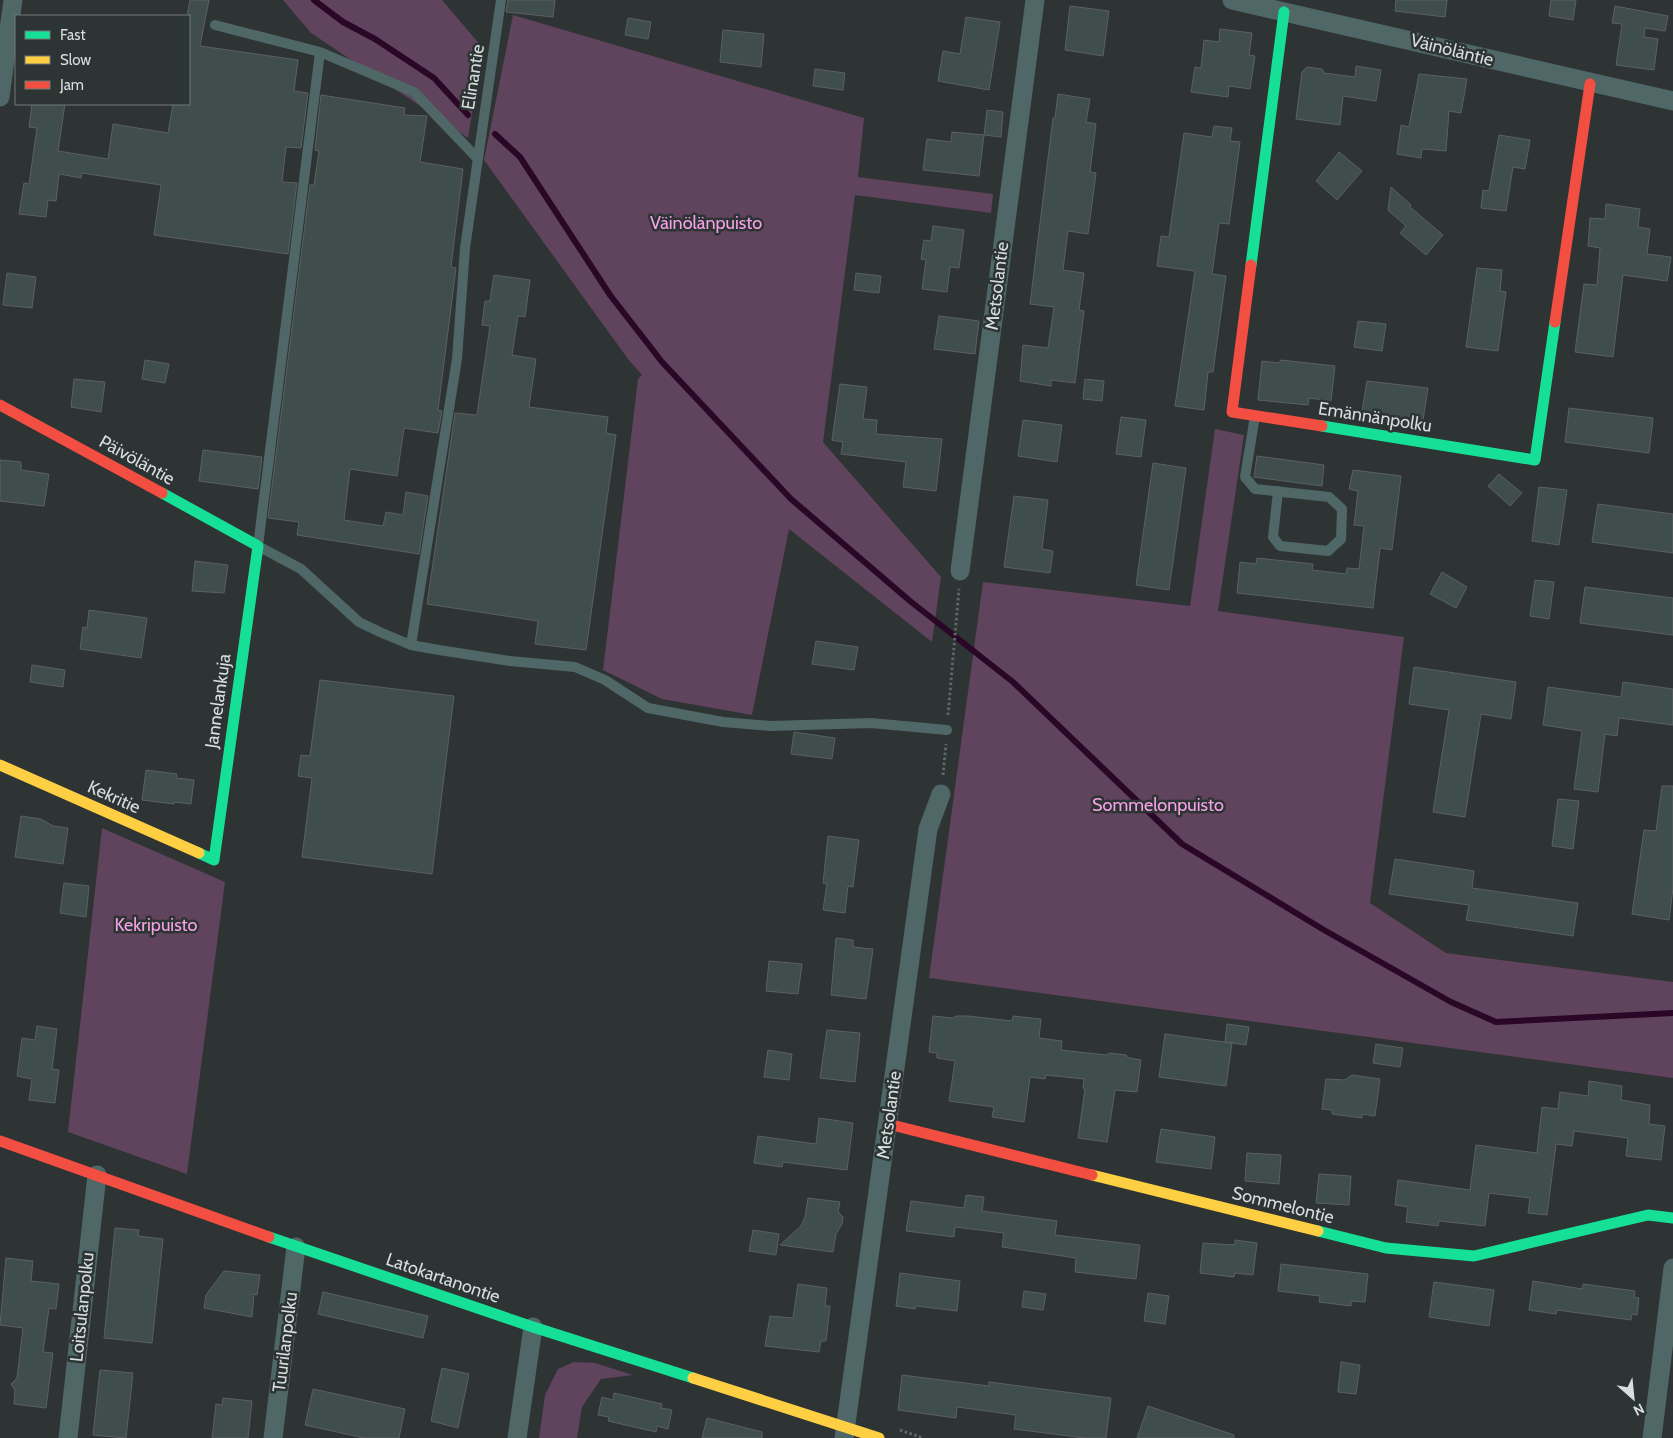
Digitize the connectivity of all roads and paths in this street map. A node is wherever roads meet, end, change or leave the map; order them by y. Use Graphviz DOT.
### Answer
graph roads {
  1 [pos="13,0"];
  2 [pos="501,0"];
  3 [pos="1035,0"];
  4 [pos="1232,0"];
  5 [pos="1312,8"];
  6 [pos="1284,12"];
  7 [pos="215,25"];
  8 [pos="320,52"];
  9 [pos="1590,84"];
  10 [pos="0,98"];
  11 [pos="1673,101"];
  12 [pos="477,158"];
  13 [pos="0,405"];
  14 [pos="1255,415"];
  15 [pos="1278,492"];
  16 [pos="258,546"];
  17 [pos="960,571"];
  18 [pos="411,645"];
  19 [pos="954,651"];
  20 [pos="947,730"];
  21 [pos="0,765"];
  22 [pos="941,794"];
  23 [pos="214,860"];
  24 [pos="888,1124"];
  25 [pos="0,1141"];
  26 [pos="97,1175"];
  27 [pos="1673,1218"];
  28 [pos="296,1247"];
  29 [pos="1673,1268"];
  30 [pos="533,1328"];
  31 [pos="845,1432"];
  32 [pos="68,1438"];
  33 [pos="273,1438"];
  34 [pos="517,1438"];
  35 [pos="879,1438"];
  36 [pos="1652,1438"];
  1 -- 10 [label="street"];
  2 -- 12 [label="lane, Elinantie"];
  3 -- 17 [label="street, Metsolantie"];
  4 -- 6 [label="street, Väinöläntie"];
  5 -- 6 [label="street, Väinöläntie"];
  5 -- 9 [label="street, Väinöläntie"];
  6 -- 14 [label="street, Emännänpolku"];
  7 -- 8 [label="lane"];
  8 -- 12 [label="lane"];
  8 -- 16 [label="lane"];
  9 -- 11 [label="street, Väinöläntie"];
  9 -- 14 [label="street, Emännänpolku"];
  12 -- 18 [label="lane, Elinantie"];
  13 -- 16 [label="street, Päivöläntie"];
  14 -- 15 [label="lane"];
  15 -- 15 [label="lane"];
  16 -- 18 [label="lane"];
  16 -- 23 [label="street, Jannelankuja"];
  17 -- 19 [label="path"];
  18 -- 20 [label="lane"];
  21 -- 23 [label="street, Kekritie"];
  22 -- 24 [label="street, Metsolantie"];
  24 -- 27 [label="street, Sommelontie"];
  24 -- 31 [label="street, Metsolantie"];
  25 -- 26 [label="street, Latokartanontie"];
  26 -- 28 [label="street, Latokartanontie"];
  26 -- 32 [label="street, Loitsulanpolku"];
  28 -- 30 [label="street, Latokartanontie"];
  28 -- 33 [label="street, Tuurilanpolku"];
  29 -- 36 [label="street"];
  30 -- 31 [label="street, Latokartanontie"];
  30 -- 34 [label="street"];
  31 -- 35 [label="street, Latokartanontie"];
}
